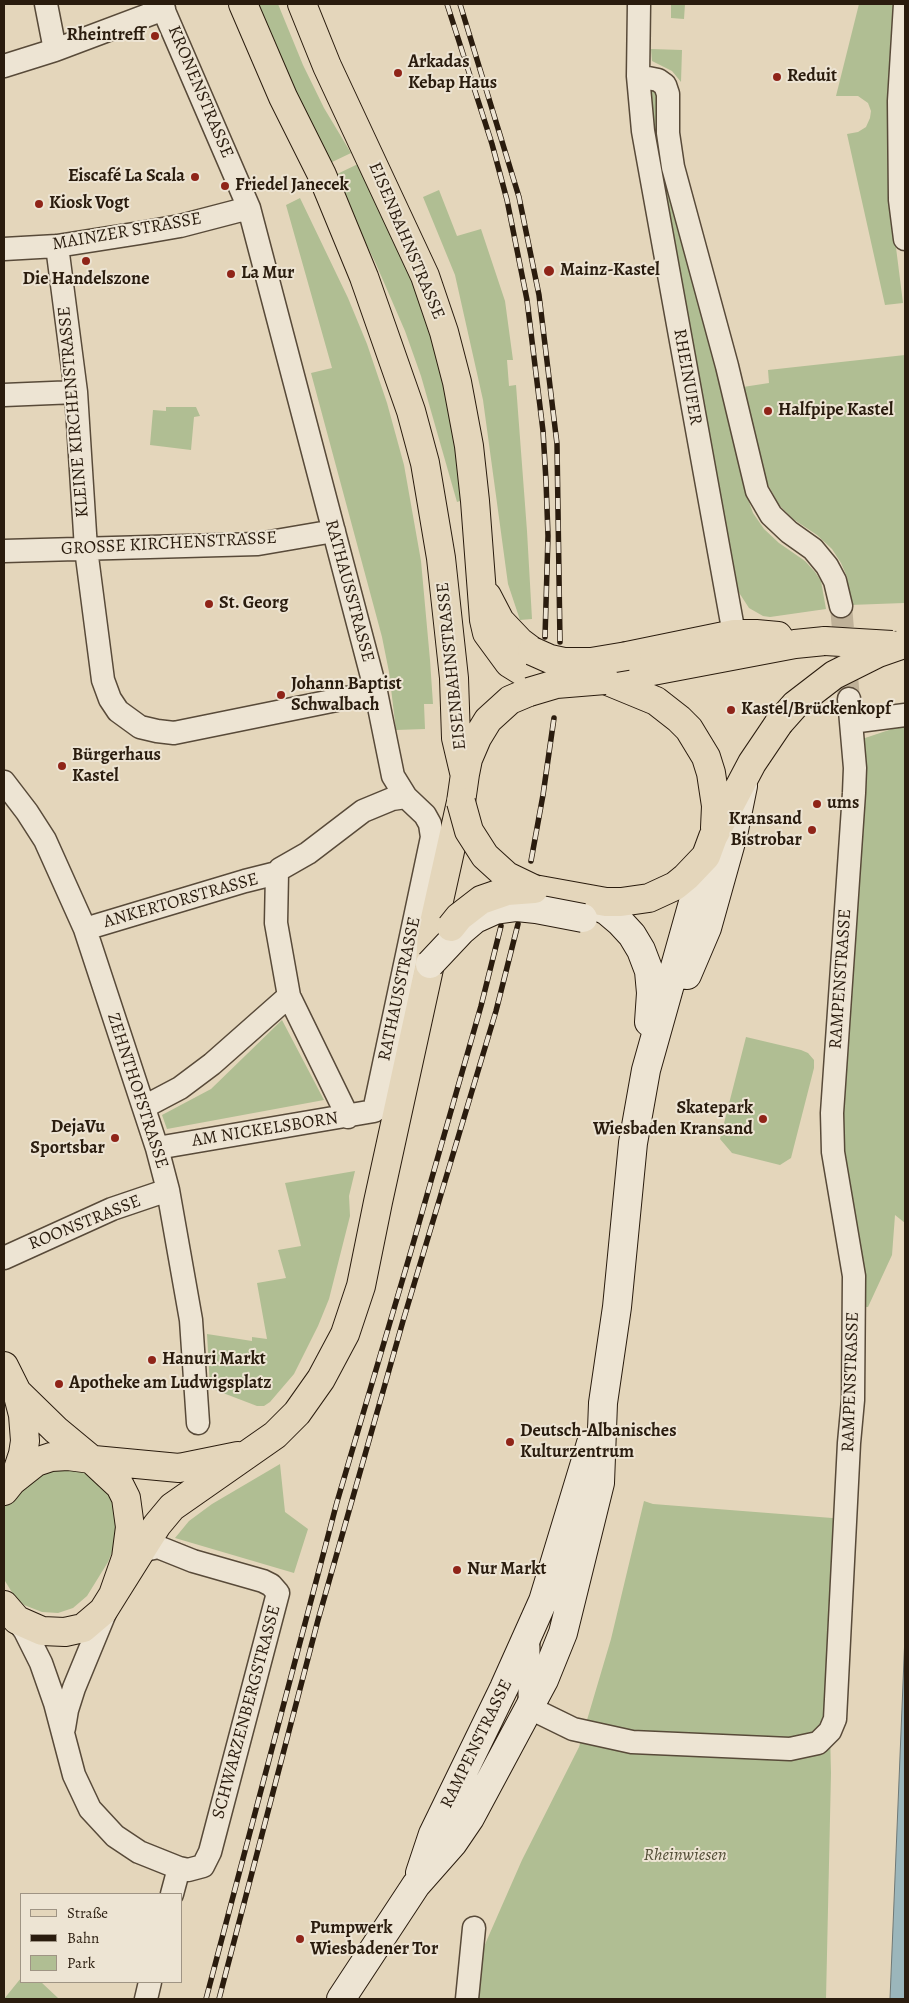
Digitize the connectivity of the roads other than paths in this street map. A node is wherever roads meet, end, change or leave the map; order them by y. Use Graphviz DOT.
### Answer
graph roads {
  1 [pos="46,4"];
  2 [pos="243,4"];
  3 [pos="302,4"];
  4 [pos="640,4"];
  5 [pos="905,4"];
  6 [pos="163,6"];
  7 [pos="55,50"];
  8 [pos="4,66"];
  9 [pos="638,76"];
  10 [pos="249,208"];
  11 [pos="905,239"];
  12 [pos="57,246"];
  13 [pos="4,249"];
  14 [pos="76,392"];
  15 [pos="4,395"];
  16 [pos="334,530"];
  17 [pos="86,549"];
  18 [pos="4,551"];
  19 [pos="841,606"];
  20 [pos="749,640"];
  21 [pos="903,645"];
  22 [pos="530,673"];
  23 [pos="620,674"];
  24 [pos="376,692"];
  25 [pos="849,699"];
  26 [pos="905,715"];
  27 [pos="851,722"];
  28 [pos="470,740"];
  29 [pos="744,777"];
  30 [pos="4,782"];
  31 [pos="406,797"];
  32 [pos="461,802"];
  33 [pos="710,846"];
  34 [pos="279,871"];
  35 [pos="534,889"];
  36 [pos="585,904"];
  37 [pos="85,929"];
  38 [pos="430,964"];
  39 [pos="288,996"];
  40 [pos="646,1070"];
  41 [pos="144,1107"];
  42 [pos="374,1111"];
  43 [pos="348,1117"];
  44 [pos="157,1148"];
  45 [pos="168,1190"];
  46 [pos="4,1258"];
  47 [pos="4,1366"];
  48 [pos="17,1392"];
  49 [pos="603,1403"];
  50 [pos="198,1422"];
  51 [pos="244,1455"];
  52 [pos="93,1460"];
  53 [pos="6,1487"];
  54 [pos="140,1551"];
  55 [pos="111,1598"];
  56 [pos="10,1614"];
  57 [pos="528,1636"];
  58 [pos="530,1708"];
  59 [pos="484,1729"];
  60 [pos="65,1742"];
  61 [pos="179,1868"];
  62 [pos="416,1885"];
  63 [pos="172,1893"];
  64 [pos="474,1928"];
  65 [pos="150,1983"];
  66 [pos="146,1999"];
  67 [pos="341,1999"];
  68 [pos="467,1999"];
  1 -- 7 [label="street"];
  2 -- 28 [label="main road, EISENBAHNSTRASSE"];
  3 -- 22 [label="main road, EISENBAHNSTRASSE"];
  4 -- 9 [label="street, RHEINUFER"];
  5 -- 11 [label="street"];
  6 -- 7 [label="street"];
  6 -- 10 [label="street, KRONENSTRASSE"];
  7 -- 8 [label="street"];
  9 -- 19 [label="street, RHEINUFER"];
  9 -- 20 [label="street, RHEINUFER"];
  10 -- 12 [label="street, MAINZER STRASSE"];
  10 -- 16 [label="street, RATHAUSSTRASSE"];
  12 -- 13 [label="street, MAINZER STRASSE"];
  12 -- 14 [label="street, KLEINE KIRCHENSTRASSE"];
  14 -- 15 [label="street"];
  14 -- 17 [label="street, KLEINE KIRCHENSTRASSE"];
  16 -- 17 [label="street, GROSSE KIRCHENSTRASSE"];
  16 -- 24 [label="street, RATHAUSSTRASSE"];
  17 -- 18 [label="street, GROSSE KIRCHENSTRASSE"];
  17 -- 24 [label="street, KLEINE KIRCHENSTRASSE"];
  20 -- 21 [label="main road, bridge"];
  20 -- 23 [label="main road"];
  20 -- 23 [label="main road"];
  21 -- 29 [label="main road, bridge"];
  22 -- 23 [label="main road, bridge"];
  22 -- 23 [label="main road, EISENBAHNSTRASSE, bridge"];
  22 -- 28 [label="main road"];
  23 -- 33 [label="main road"];
  24 -- 31 [label="street, RATHAUSSTRASSE"];
  25 -- 27 [label="street"];
  26 -- 27 [label="street"];
  27 -- 58 [label="street, RAMPENSTRASSE"];
  28 -- 32 [label="main road"];
  29 -- 33 [label="main road"];
  29 -- 40 [label="main road, RAMPENSTRASSE"];
  30 -- 37 [label="street, ZEHNTHOFSTRASSE"];
  31 -- 34 [label="street, ANKERTORSTRASSE"];
  31 -- 42 [label="street, RATHAUSSTRASSE"];
  32 -- 35 [label="main road, bridge"];
  32 -- 38 [label="main road, bridge"];
  33 -- 36 [label="main road"];
  33 -- 40 [label="main road, RAMPENSTRASSE"];
  34 -- 37 [label="street, ANKERTORSTRASSE"];
  34 -- 39 [label="street"];
  35 -- 36 [label="main road"];
  35 -- 38 [label="main road, bridge"];
  36 -- 38 [label="main road, bridge"];
  36 -- 40 [label="main road"];
  37 -- 41 [label="street, ZEHNTHOFSTRASSE"];
  38 -- 51 [label="main road"];
  39 -- 41 [label="street"];
  39 -- 43 [label="street"];
  40 -- 49 [label="main road, RAMPENSTRASSE"];
  41 -- 44 [label="street, ZEHNTHOFSTRASSE"];
  42 -- 43 [label="street, AM NICKELSBORN"];
  43 -- 44 [label="street, AM NICKELSBORN"];
  44 -- 45 [label="street, ZEHNTHOFSTRASSE"];
  45 -- 46 [label="street, ROONSTRASSE"];
  45 -- 50 [label="street, ZEHNTHOFSTRASSE"];
  47 -- 48 [label="main road"];
  48 -- 52 [label="main road"];
  48 -- 53 [label="main road"];
  49 -- 57 [label="main road, RAMPENSTRASSE"];
  49 -- 58 [label="main road, RAMPENSTRASSE"];
  51 -- 52 [label="main road"];
  51 -- 54 [label="main road"];
  52 -- 53 [label="main road"];
  52 -- 55 [label="main road"];
  54 -- 55 [label="main road"];
  54 -- 61 [label="street, SCHWARZENBERGSTRASSE"];
  55 -- 56 [label="main road"];
  55 -- 60 [label="street"];
  56 -- 60 [label="street"];
  57 -- 58 [label="street"];
  57 -- 59 [label="main road, RAMPENSTRASSE"];
  58 -- 59 [label="street"];
  58 -- 62 [label="main road, RAMPENSTRASSE"];
  59 -- 62 [label="main road, RAMPENSTRASSE"];
  60 -- 61 [label="street"];
  61 -- 63 [label="street"];
  62 -- 67 [label="main road"];
  64 -- 68 [label="street"];
  65 -- 66 [label="street"];
}
